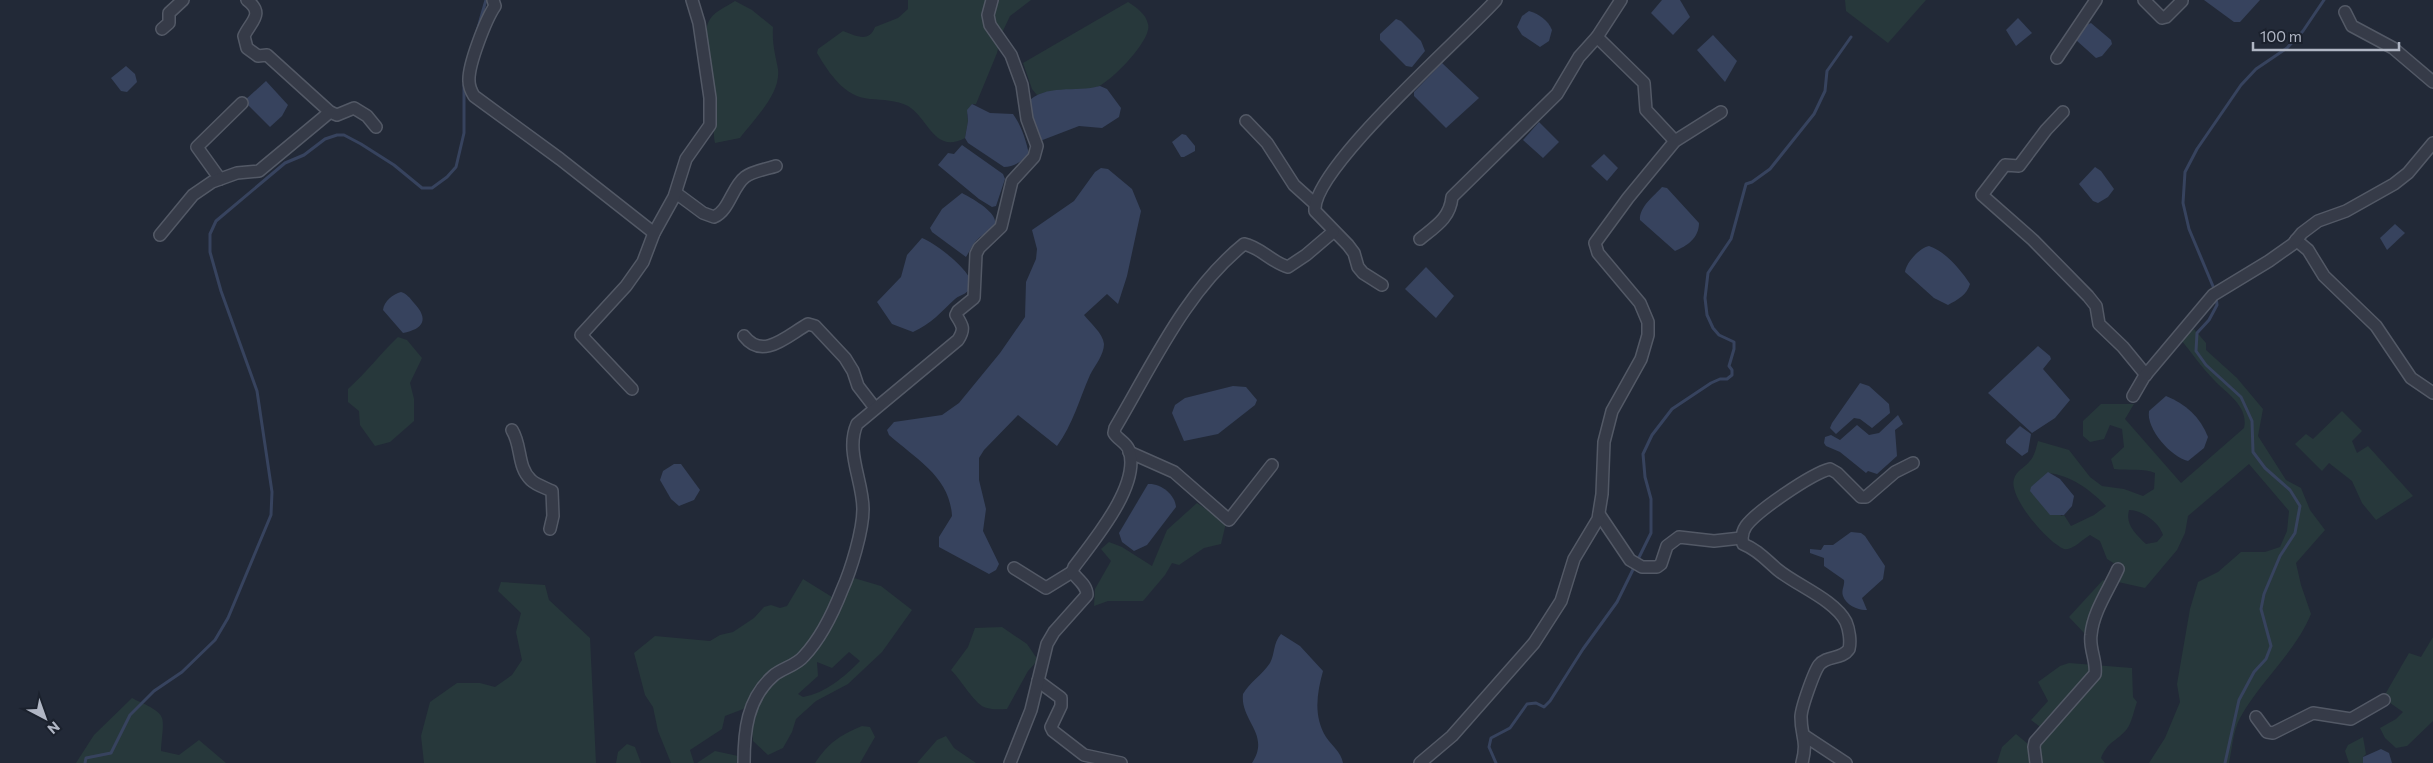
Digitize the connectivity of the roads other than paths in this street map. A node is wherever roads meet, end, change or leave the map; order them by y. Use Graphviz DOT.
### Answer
graph roads {
  1 [pos="183,0"];
  2 [pos="247,0"];
  3 [pos="493,0"];
  4 [pos="692,0"];
  5 [pos="992,0"];
  6 [pos="1496,0"];
  7 [pos="1621,0"];
  8 [pos="2096,0"];
  9 [pos="2144,0"];
  10 [pos="2182,1"];
  11 [pos="2345,12"];
  12 [pos="162,29"];
  13 [pos="1597,37"];
  14 [pos="2057,58"];
  15 [pos="2433,82"];
  16 [pos="242,103"];
  17 [pos="330,112"];
  18 [pos="1721,112"];
  19 [pos="2063,112"];
  20 [pos="1246,121"];
  21 [pos="376,126"];
  22 [pos="1675,141"];
  23 [pos="2433,144"];
  24 [pos="776,166"];
  25 [pos="220,179"];
  26 [pos="676,193"];
  27 [pos="1314,203"];
  28 [pos="1334,232"];
  29 [pos="654,233"];
  30 [pos="160,234"];
  31 [pos="1420,239"];
  32 [pos="2296,240"];
  33 [pos="1382,285"];
  34 [pos="744,336"];
  35 [pos="2146,375"];
  36 [pos="632,388"];
  37 [pos="2433,393"];
  38 [pos="2133,396"];
  39 [pos="875,408"];
  40 [pos="512,430"];
  41 [pos="1129,452"];
  42 [pos="1913,463"];
  43 [pos="1272,465"];
  44 [pos="1599,514"];
  45 [pos="550,529"];
  46 [pos="1741,538"];
  47 [pos="1014,568"];
  48 [pos="2118,569"];
  49 [pos="1072,572"];
  50 [pos="1038,681"];
  51 [pos="2384,700"];
  52 [pos="2256,717"];
  53 [pos="1805,736"];
  54 [pos="744,763"];
  55 [pos="1010,763"];
  56 [pos="1121,763"];
  57 [pos="1420,763"];
  58 [pos="1802,763"];
  59 [pos="1846,763"];
  60 [pos="2036,763"];
  1 -- 12 [label="street"];
  2 -- 17 [label="street"];
  3 -- 29 [label="street"];
  4 -- 26 [label="street"];
  5 -- 39 [label="street"];
  6 -- 27 [label="street"];
  7 -- 13 [label="street"];
  8 -- 14 [label="street"];
  9 -- 10 [label="street"];
  11 -- 15 [label="street"];
  13 -- 22 [label="street"];
  13 -- 31 [label="street"];
  16 -- 25 [label="street"];
  17 -- 21 [label="street"];
  17 -- 25 [label="street"];
  18 -- 22 [label="street"];
  19 -- 35 [label="street"];
  20 -- 27 [label="street"];
  22 -- 44 [label="street"];
  23 -- 32 [label="street"];
  24 -- 26 [label="street"];
  25 -- 30 [label="street"];
  26 -- 29 [label="street"];
  27 -- 28 [label="street"];
  28 -- 33 [label="street"];
  28 -- 41 [label="street"];
  29 -- 36 [label="street"];
  32 -- 35 [label="street"];
  32 -- 37 [label="street"];
  34 -- 39 [label="street"];
  35 -- 38 [label="street"];
  39 -- 54 [label="street"];
  40 -- 45 [label="street"];
  41 -- 43 [label="street"];
  41 -- 49 [label="street"];
  42 -- 46 [label="street"];
  44 -- 46 [label="street"];
  44 -- 57 [label="street"];
  46 -- 53 [label="street"];
  47 -- 49 [label="street"];
  48 -- 60 [label="street"];
  49 -- 50 [label="street"];
  50 -- 55 [label="street"];
  50 -- 56 [label="street"];
  51 -- 52 [label="street"];
  53 -- 58 [label="street"];
  53 -- 59 [label="street"];
}
